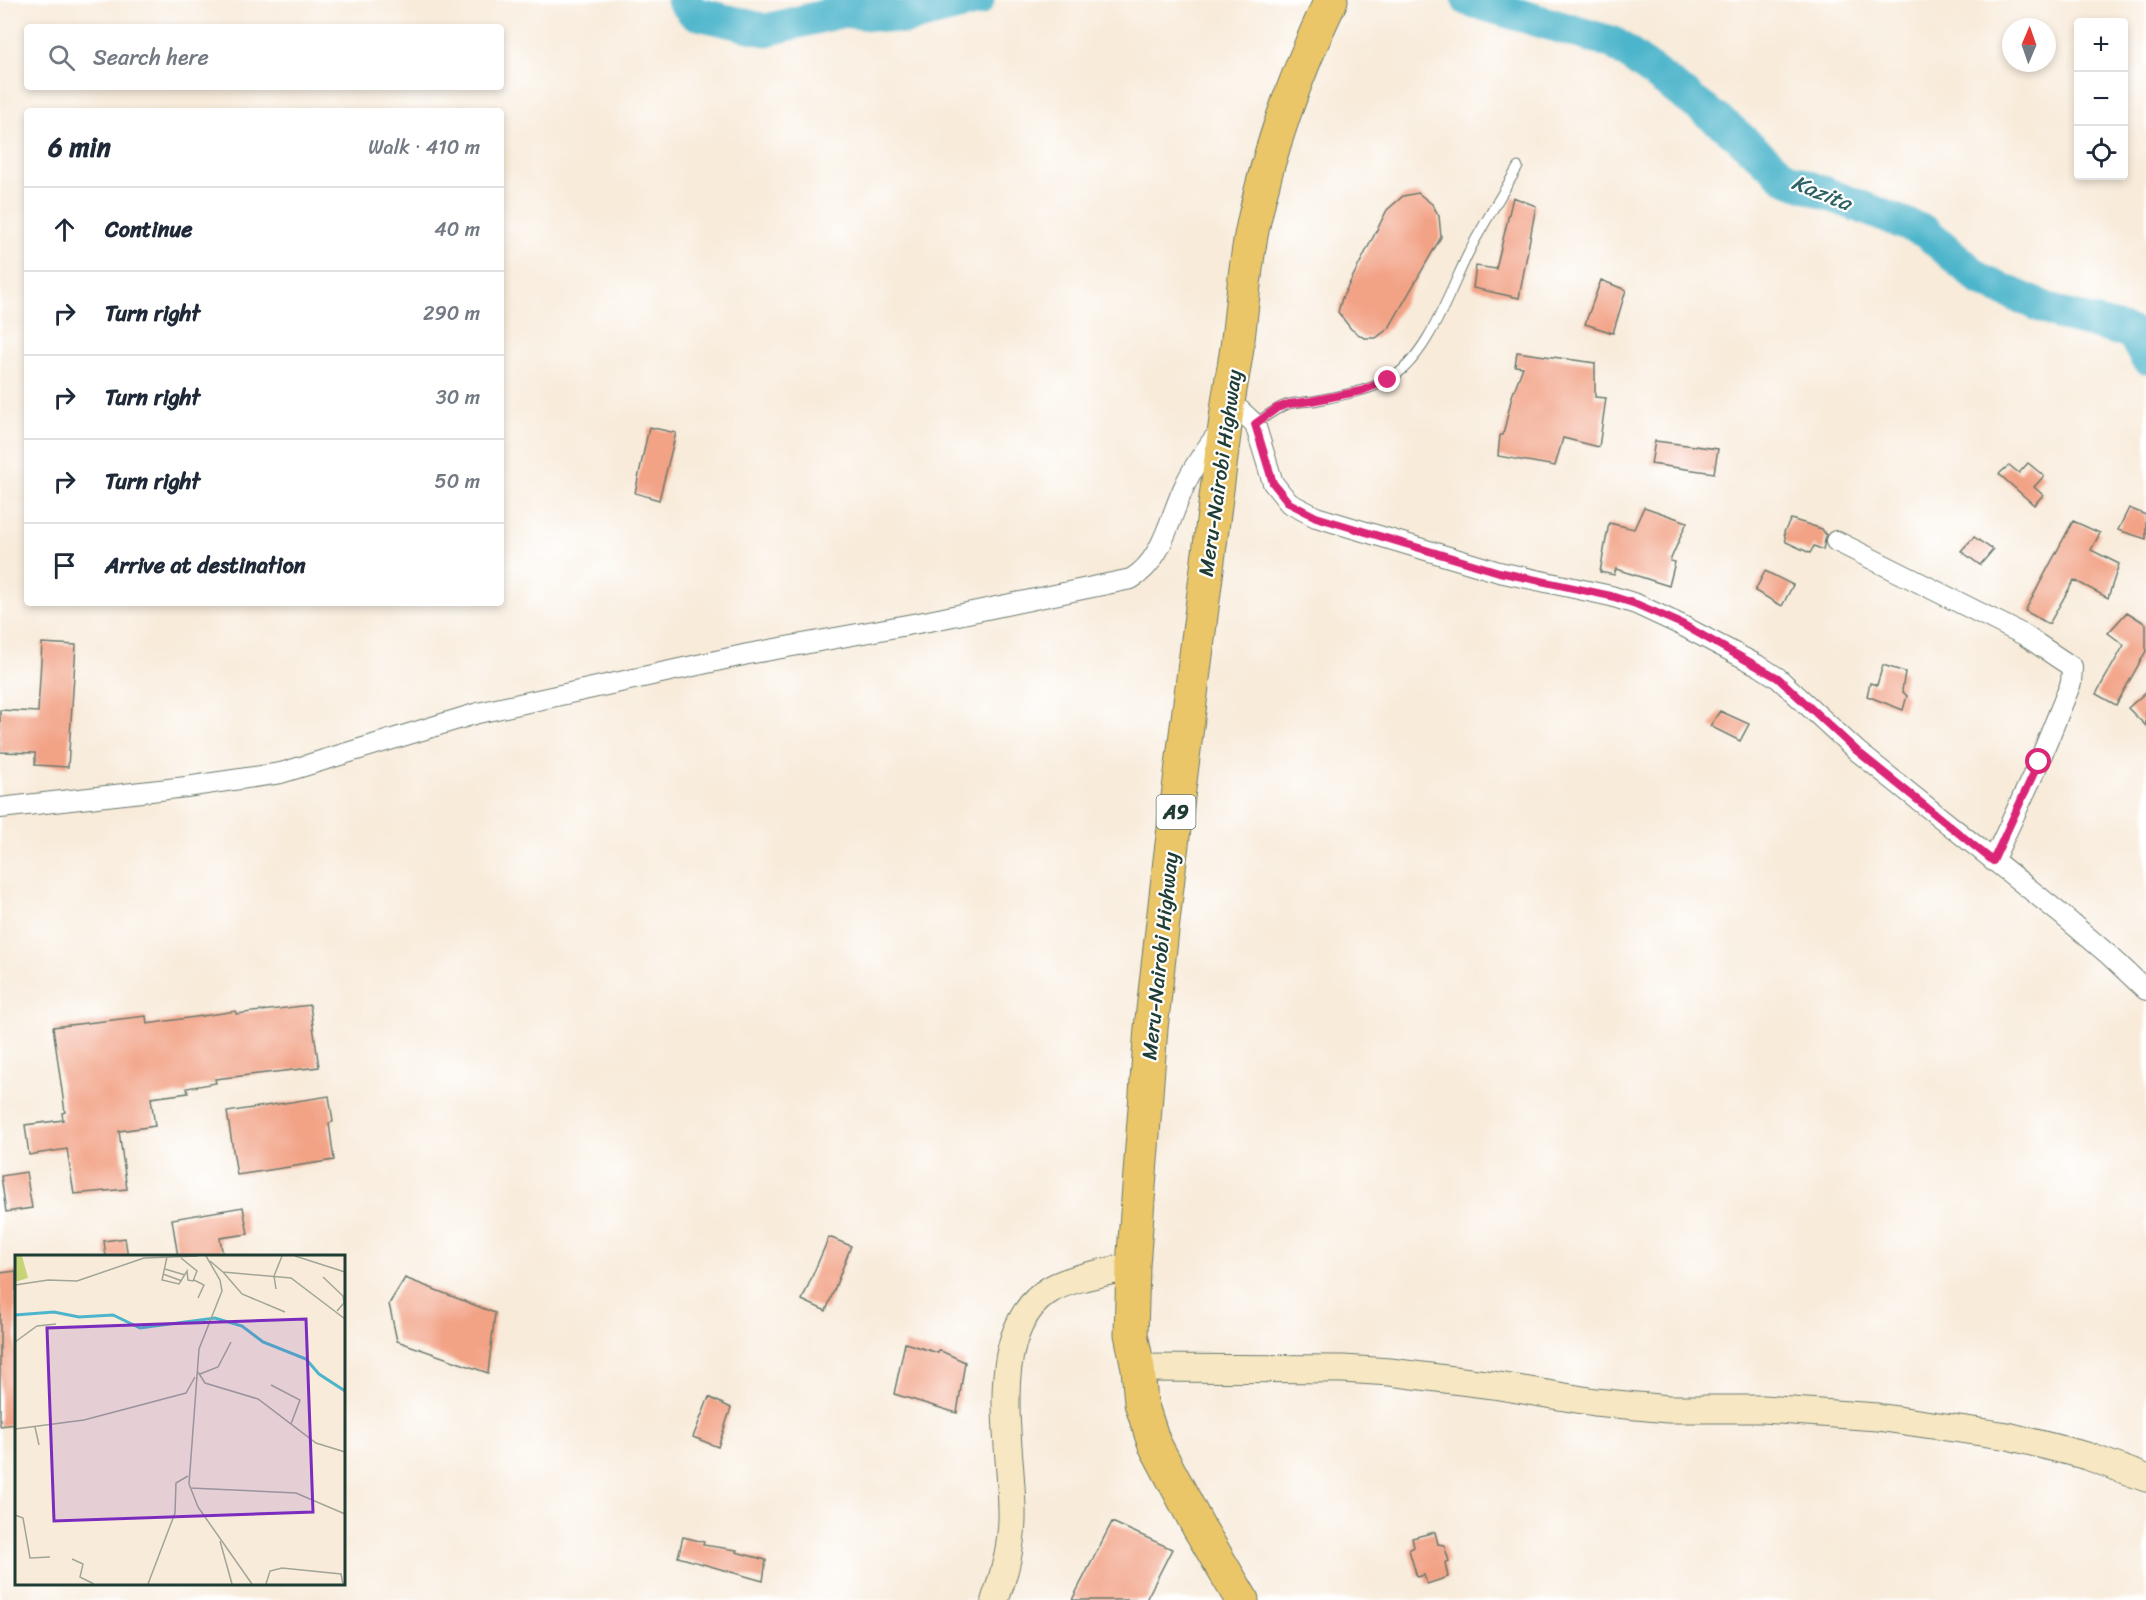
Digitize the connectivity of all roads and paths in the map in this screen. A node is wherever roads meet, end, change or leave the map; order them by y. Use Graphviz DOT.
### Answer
graph roads {
  1 [pos="1328,7"];
  2 [pos="1518,167"];
  3 [pos="1236,417"];
  4 [pos="1836,541"];
  5 [pos="0,808"];
  6 [pos="1993,861"];
  7 [pos="2146,990"];
  8 [pos="1133,1266"];
  9 [pos="1138,1368"];
  10 [pos="2146,1478"];
  11 [pos="995,1600"];
  12 [pos="1242,1600"];
  1 -- 3 [label="highway, Meru-Nairobi Highway / A9"];
  2 -- 3 [label="lane"];
  3 -- 5 [label="street"];
  3 -- 6 [label="street"];
  3 -- 8 [label="highway, Meru-Nairobi Highway / A9"];
  4 -- 6 [label="street"];
  6 -- 7 [label="street"];
  8 -- 9 [label="highway, Meru-Nairobi Highway / A9"];
  8 -- 11 [label="main road"];
  9 -- 10 [label="main road"];
  9 -- 12 [label="highway, Meru-Nairobi Highway / A9"];
}
